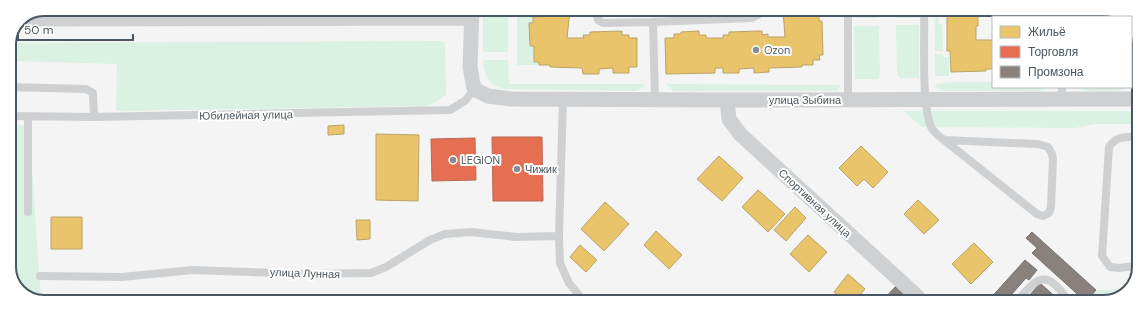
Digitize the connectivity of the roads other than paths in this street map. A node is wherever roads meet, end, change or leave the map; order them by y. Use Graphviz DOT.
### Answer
graph roads {
  1 [pos="472,16"];
  2 [pos="597,16"];
  3 [pos="756,16"];
  4 [pos="848,16"];
  5 [pos="924,16"];
  6 [pos="653,22"];
  7 [pos="16,87"];
  8 [pos="474,89"];
  9 [pos="1062,94"];
  10 [pos="563,98"];
  11 [pos="1132,99"];
  12 [pos="655,100"];
  13 [pos="727,100"];
  14 [pos="848,100"];
  15 [pos="926,100"];
  16 [pos="16,116"];
  17 [pos="28,117"];
  18 [pos="94,117"];
  19 [pos="1132,137"];
  20 [pos="944,140"];
  21 [pos="28,212"];
  22 [pos="559,236"];
  23 [pos="1132,266"];
  24 [pos="40,276"];
  25 [pos="579,295"];
  26 [pos="913,295"];
  27 [pos="1022,295"];
  28 [pos="1064,295"];
  1 -- 8 [label="street"];
  2 -- 6 [label="lane"];
  3 -- 6 [label="lane"];
  4 -- 14 [label="lane"];
  5 -- 15 [label="lane"];
  6 -- 12 [label="lane"];
  7 -- 18 [label="lane"];
  8 -- 10 [label="street, улица Зыбина"];
  8 -- 18 [label="lane, Юбилейная улица"];
  9 -- 11 [label="street, улица Зыбина"];
  9 -- 15 [label="street, улица Зыбина"];
  10 -- 12 [label="street, улица Зыбина"];
  10 -- 22 [label="lane"];
  12 -- 13 [label="street, улица Зыбина"];
  13 -- 14 [label="street, улица Зыбина"];
  13 -- 26 [label="street, Спортивная улица"];
  14 -- 15 [label="street, улица Зыбина"];
  15 -- 20 [label="lane"];
  16 -- 17 [label="lane, Юбилейная улица"];
  17 -- 18 [label="lane, Юбилейная улица"];
  17 -- 21 [label="lane"];
  19 -- 23 [label="lane"];
  20 -- 20 [label="lane"];
  22 -- 24 [label="lane, улица Лунная"];
  22 -- 25 [label="lane"];
  27 -- 28 [label="lane"];
}
